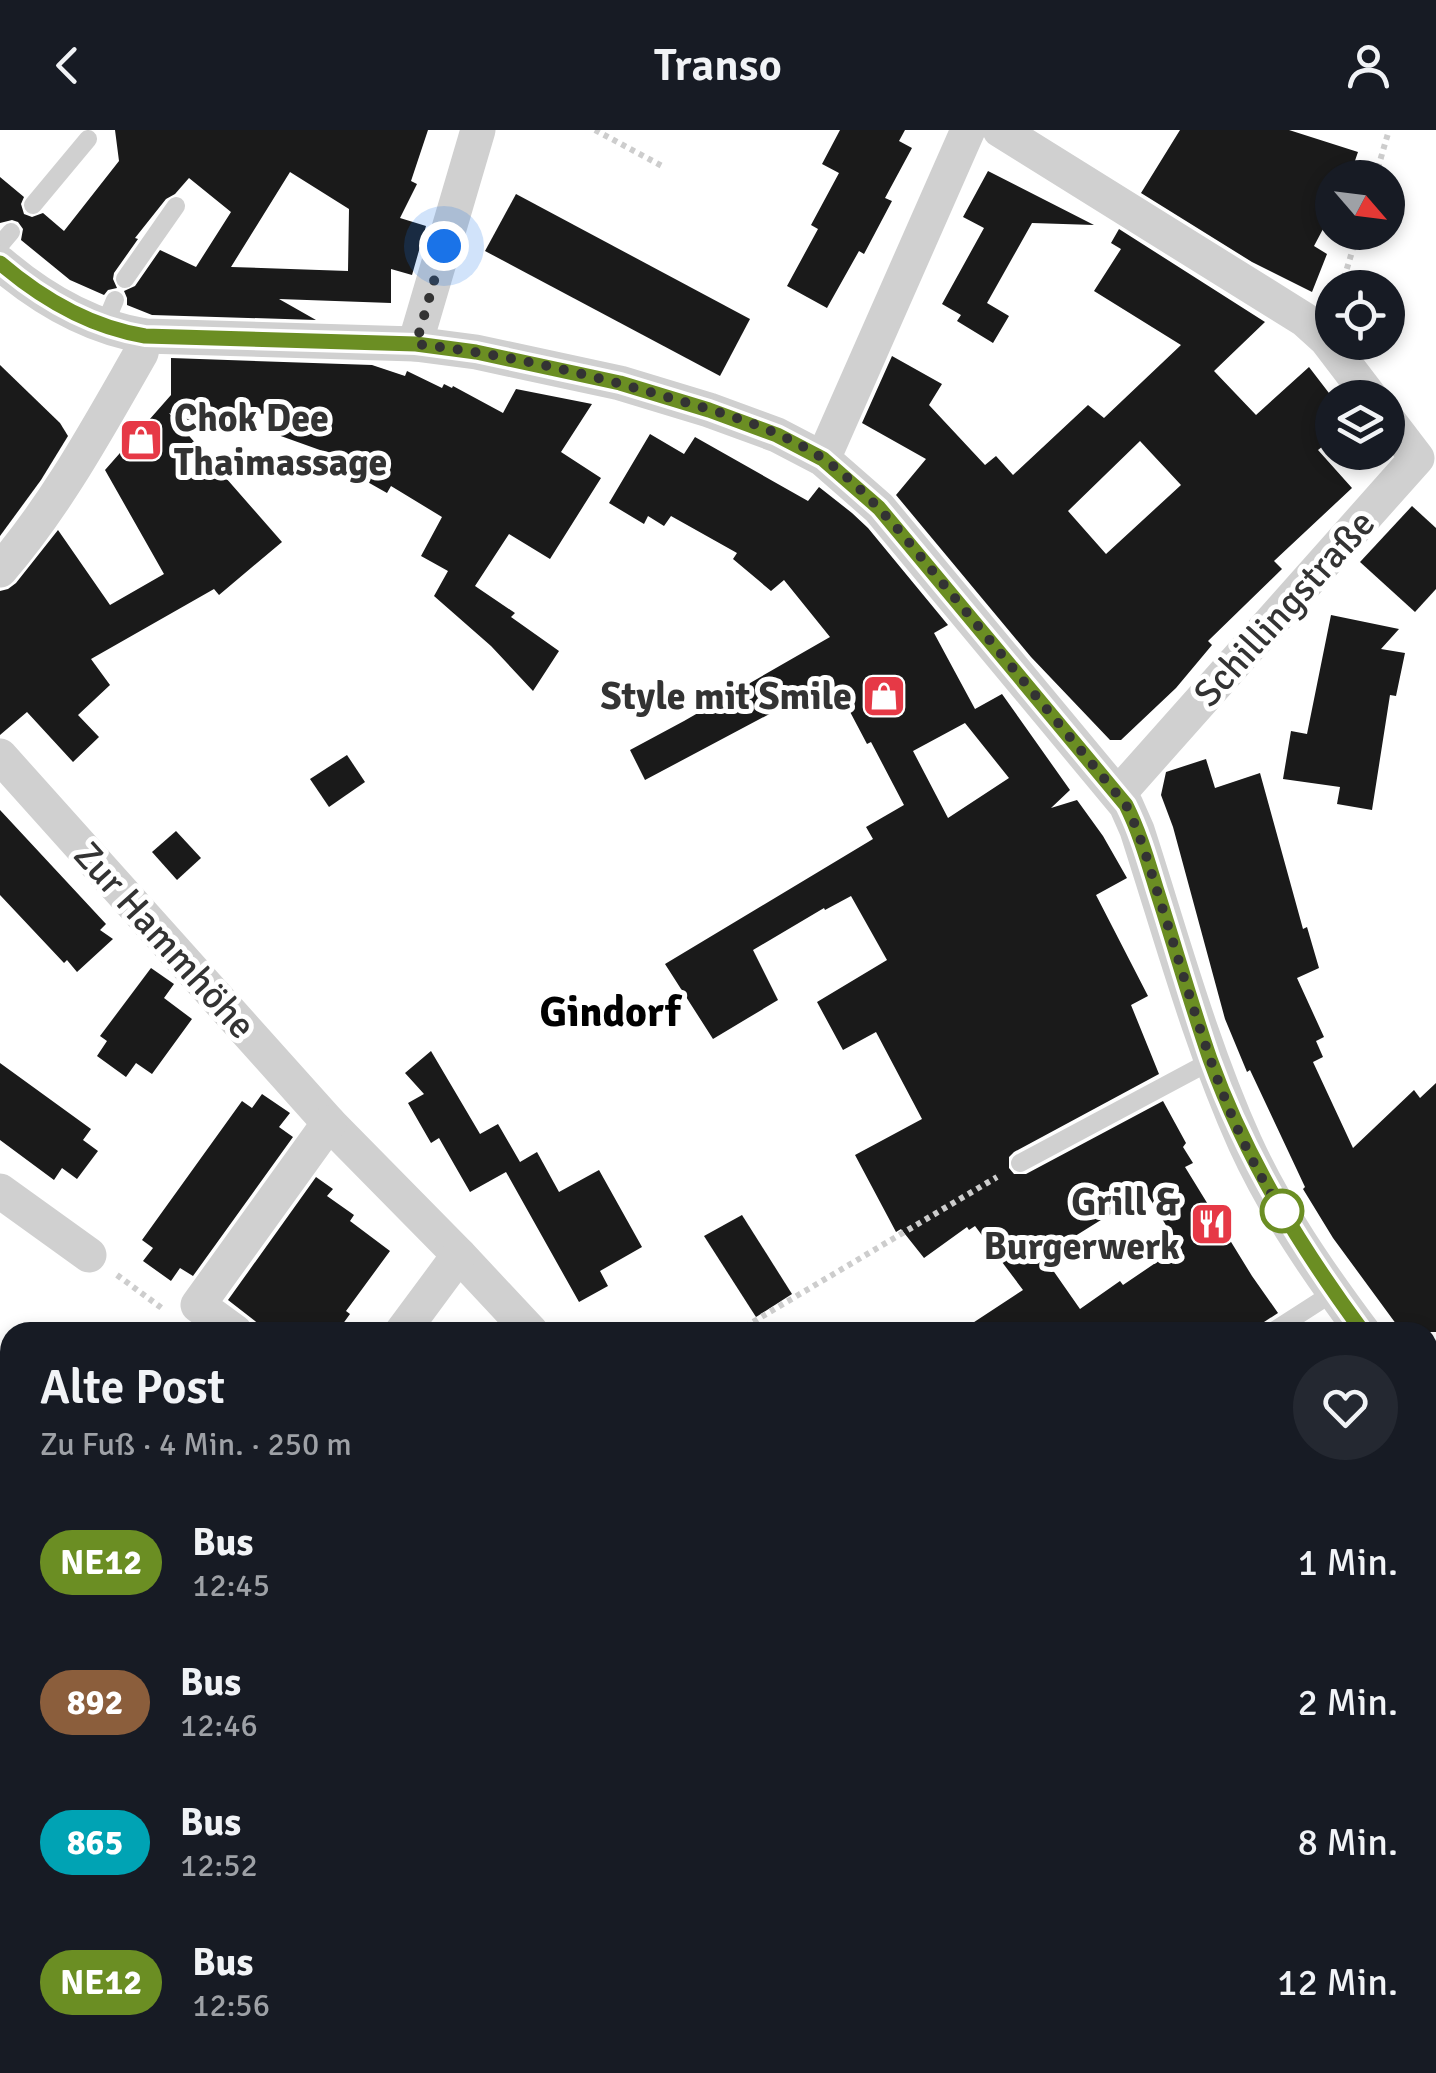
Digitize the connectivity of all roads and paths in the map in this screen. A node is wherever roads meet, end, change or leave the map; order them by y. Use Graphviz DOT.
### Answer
graph roads {
  1 [pos="478,130"];
  2 [pos="595,130"];
  3 [pos="968,130"];
  4 [pos="1000,130"];
  5 [pos="1389,130"];
  6 [pos="88,138"];
  7 [pos="1380,160"];
  8 [pos="662,166"];
  9 [pos="33,205"];
  10 [pos="176,206"];
  11 [pos="4,247"];
  12 [pos="126,279"];
  13 [pos="145,336"];
  14 [pos="416,344"];
  15 [pos="1357,380"];
  16 [pos="1405,433"];
  17 [pos="1426,448"];
  18 [pos="823,459"];
  19 [pos="0,570"];
  20 [pos="0,756"];
  21 [pos="1119,794"];
  22 [pos="1211,1061"];
  23 [pos="329,1123"];
  24 [pos="1020,1163"];
  25 [pos="0,1191"];
  26 [pos="89,1254"];
  27 [pos="459,1255"];
  28 [pos="1334,1292"];
  29 [pos="185,1310"];
  30 [pos="212,1322"];
  31 [pos="409,1322"];
  32 [pos="522,1322"];
  33 [pos="753,1322"];
  34 [pos="1288,1322"];
  35 [pos="1356,1322"];
  1 -- 14 [label="street"];
  2 -- 8 [label="path"];
  3 -- 18 [label="street"];
  4 -- 15 [label="street"];
  5 -- 7 [label="path"];
  6 -- 9 [label="lane"];
  10 -- 12 [label="lane"];
  11 -- 13 [label="street"];
  13 -- 14 [label="street"];
  13 -- 19 [label="street"];
  14 -- 18 [label="street"];
  16 -- 17 [label="street, Schillingstraße"];
  17 -- 21 [label="street, Schillingstraße"];
  18 -- 21 [label="street"];
  20 -- 23 [label="street, Zur Hammhöhe"];
  21 -- 22 [label="street"];
  22 -- 24 [label="lane"];
  22 -- 28 [label="street"];
  23 -- 27 [label="street, Zur Hammhöhe"];
  23 -- 29 [label="street"];
  24 -- 33 [label="path"];
  25 -- 26 [label="street"];
  26 -- 29 [label="path"];
  27 -- 31 [label="street"];
  27 -- 32 [label="street, Zur Hammhöhe"];
  28 -- 34 [label="lane"];
  28 -- 35 [label="street"];
  29 -- 30 [label="street"];
}
